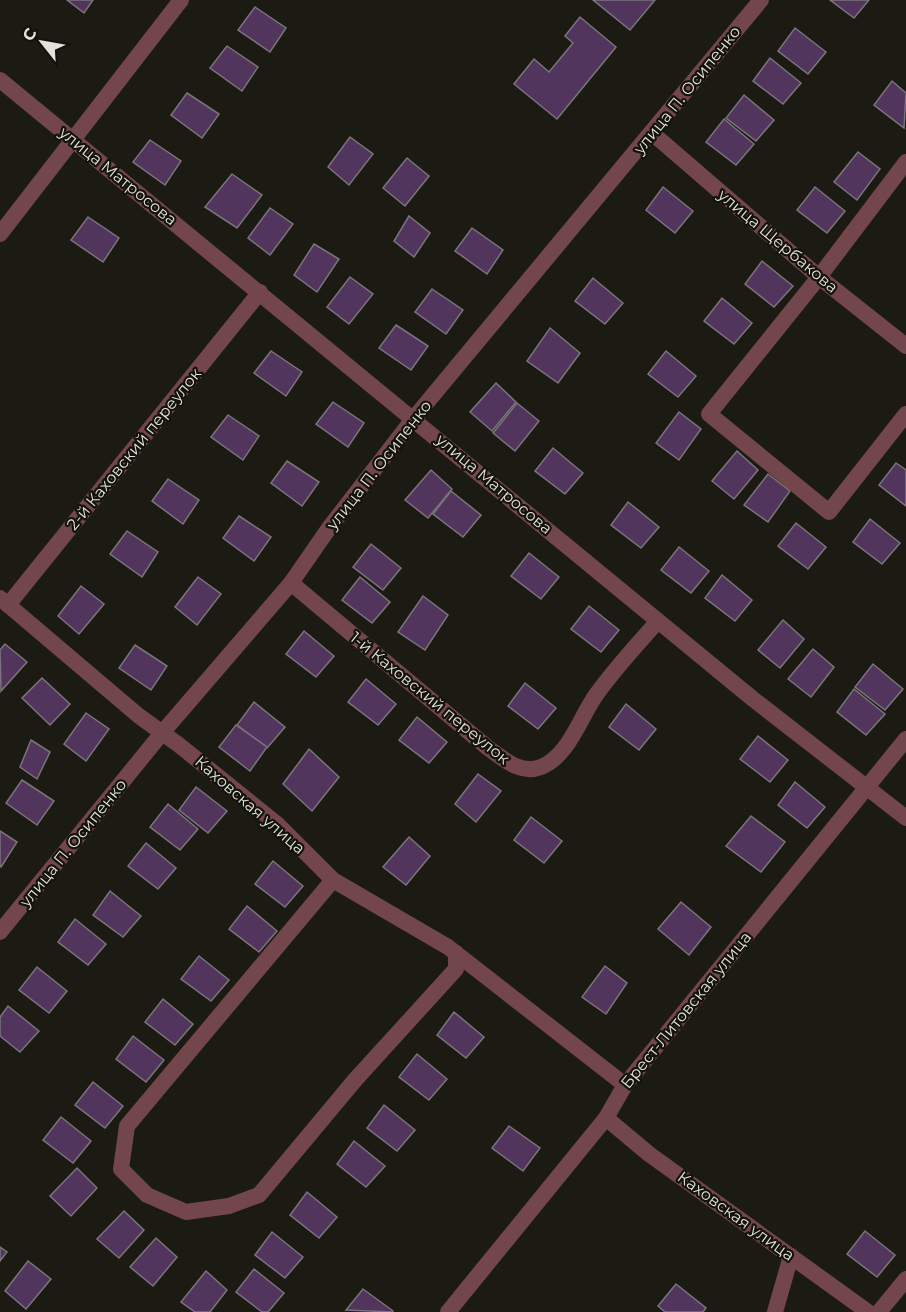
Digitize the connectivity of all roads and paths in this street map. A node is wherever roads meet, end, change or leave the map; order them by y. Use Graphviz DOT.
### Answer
graph roads {
  1 [pos="181,0"];
  2 [pos="760,0"];
  3 [pos="0,80"];
  4 [pos="652,134"];
  5 [pos="74,140"];
  6 [pos="906,162"];
  7 [pos="0,234"];
  8 [pos="819,277"];
  9 [pos="260,292"];
  10 [pos="906,346"];
  11 [pos="906,414"];
  12 [pos="414,418"];
  13 [pos="291,583"];
  14 [pos="4,601"];
  15 [pos="658,621"];
  16 [pos="162,733"];
  17 [pos="906,739"];
  18 [pos="867,787"];
  19 [pos="906,818"];
  20 [pos="333,880"];
  21 [pos="0,932"];
  22 [pos="456,953"];
  23 [pos="625,1085"];
  24 [pos="606,1118"];
  25 [pos="791,1256"];
  26 [pos="906,1279"];
  27 [pos="448,1312"];
  28 [pos="775,1312"];
  29 [pos="868,1312"];
  30 [pos="879,1312"];
  1 -- 5 [label="street"];
  2 -- 4 [label="street, улица П. Осипенко"];
  3 -- 5 [label="street, улица Матросова"];
  4 -- 8 [label="street, улица Щербакова"];
  4 -- 12 [label="street, улица П. Осипенко"];
  5 -- 7 [label="street"];
  5 -- 9 [label="street, улица Матросова"];
  6 -- 8 [label="street"];
  8 -- 10 [label="street, улица Щербакова"];
  8 -- 11 [label="street"];
  9 -- 12 [label="street, улица Матросова"];
  9 -- 14 [label="street, 2-й Каховский переулок"];
  12 -- 13 [label="street, улица П. Осипенко"];
  12 -- 15 [label="street, улица Матросова"];
  13 -- 15 [label="street, 1-й Каховский переулок"];
  13 -- 16 [label="street, улица П. Осипенко"];
  14 -- 16 [label="street, Каховская улица"];
  15 -- 18 [label="street, улица Матросова"];
  16 -- 20 [label="street, Каховская улица"];
  16 -- 21 [label="street, улица П. Осипенко"];
  17 -- 18 [label="street, Брест-Литовская улица"];
  18 -- 19 [label="street, улица Матросова"];
  18 -- 23 [label="street, Брест-Литовская улица"];
  20 -- 22 [label="street, Каховская улица"];
  20 -- 22 [label="street"];
  22 -- 23 [label="street, Каховская улица"];
  23 -- 24 [label="street, Брест-Литовская улица"];
  24 -- 25 [label="street, Каховская улица"];
  24 -- 27 [label="street, Брест-Литовская улица"];
  25 -- 28 [label="street"];
  25 -- 29 [label="street, Каховская улица"];
  26 -- 30 [label="street"];
}
